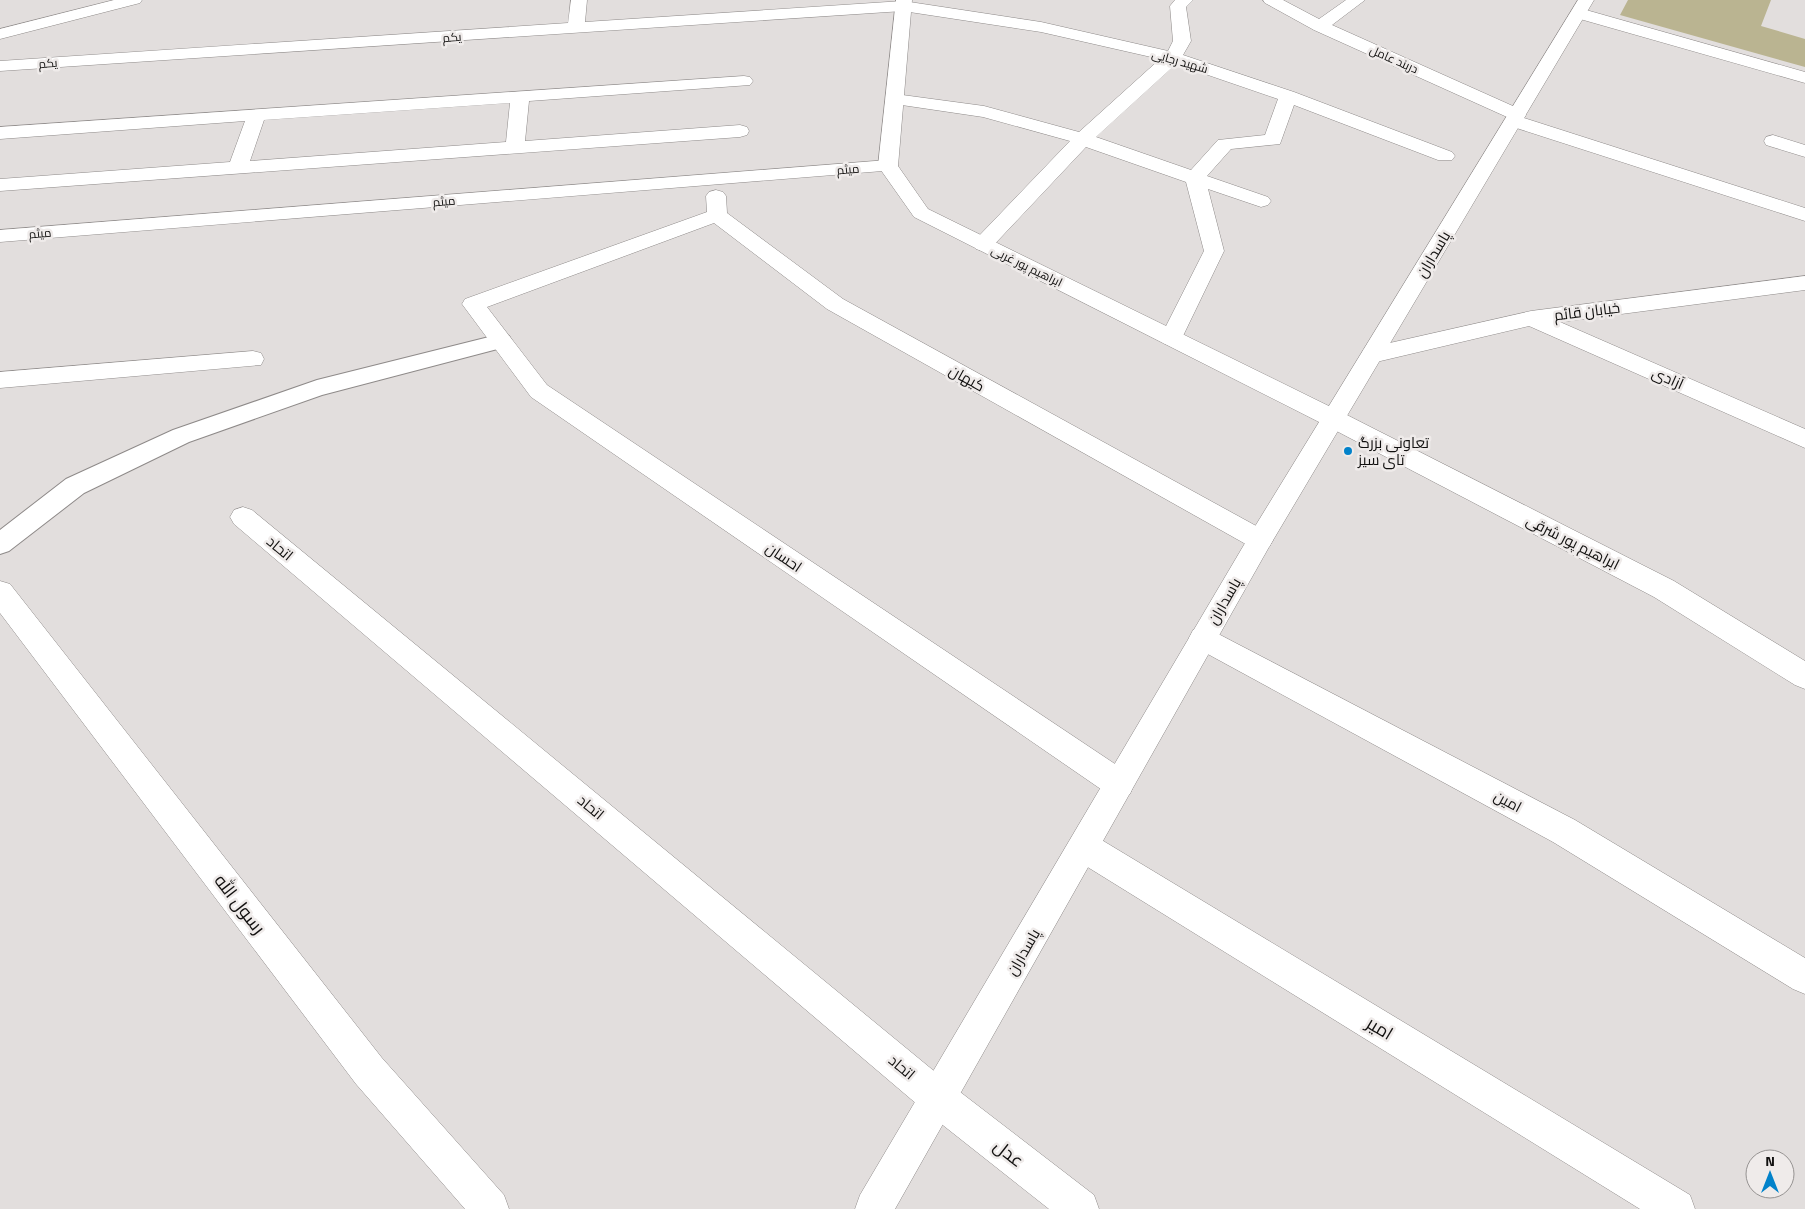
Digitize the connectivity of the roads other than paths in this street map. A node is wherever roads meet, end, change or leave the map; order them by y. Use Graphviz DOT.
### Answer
graph roads {
  1 [pos="134,0"];
  2 [pos="578,0"];
  3 [pos="1185,0"];
  4 [pos="1271,0"];
  5 [pos="1357,0"];
  6 [pos="903,3"];
  7 [pos="1583,6"];
  8 [pos="1320,26"];
  9 [pos="576,29"];
  10 [pos="0,34"];
  11 [pos="1172,57"];
  12 [pos="0,66"];
  13 [pos="1805,78"];
  14 [pos="744,81"];
  15 [pos="1288,96"];
  16 [pos="520,97"];
  17 [pos="895,100"];
  18 [pos="257,115"];
  19 [pos="1516,118"];
  20 [pos="740,131"];
  21 [pos="0,134"];
  22 [pos="1083,138"];
  23 [pos="1773,141"];
  24 [pos="515,148"];
  25 [pos="1805,151"];
  26 [pos="1445,156"];
  27 [pos="888,166"];
  28 [pos="238,168"];
  29 [pos="1195,177"];
  30 [pos="714,179"];
  31 [pos="0,185"];
  32 [pos="1261,201"];
  33 [pos="717,215"];
  34 [pos="1805,215"];
  35 [pos="0,236"];
  36 [pos="983,244"];
  37 [pos="1800,287"];
  38 [pos="1531,318"];
  39 [pos="1171,338"];
  40 [pos="501,341"];
  41 [pos="1372,355"];
  42 [pos="253,359"];
  43 [pos="0,380"];
  44 [pos="1334,419"];
  45 [pos="1805,439"];
  46 [pos="243,517"];
  47 [pos="1260,540"];
  48 [pos="0,544"];
  49 [pos="0,592"];
  50 [pos="1203,638"];
  51 [pos="1805,676"];
  52 [pos="1119,784"];
  53 [pos="1084,847"];
  54 [pos="1805,977"];
  55 [pos="938,1098"];
  56 [pos="490,1209"];
  57 [pos="874,1209"];
  58 [pos="1080,1209"];
  59 [pos="1676,1209"];
  1 -- 10 [label="street"];
  2 -- 9 [label="street"];
  3 -- 11 [label="street"];
  4 -- 8 [label="street, دربند عامل"];
  5 -- 8 [label="street"];
  6 -- 9 [label="street, یکم"];
  6 -- 11 [label="street, شهید رجایی"];
  6 -- 17 [label="street"];
  7 -- 13 [label="street"];
  7 -- 19 [label="street, پاسداران"];
  8 -- 19 [label="street, دربند عامل"];
  9 -- 12 [label="street, یکم"];
  11 -- 15 [label="street, شهید رجایی"];
  11 -- 22 [label="street"];
  14 -- 16 [label="street"];
  15 -- 26 [label="street, شهید رجایی"];
  15 -- 29 [label="street"];
  16 -- 18 [label="street"];
  16 -- 24 [label="street"];
  17 -- 22 [label="street"];
  17 -- 27 [label="street"];
  18 -- 21 [label="street"];
  18 -- 28 [label="street"];
  19 -- 34 [label="street, دربند عامل"];
  19 -- 41 [label="street, پاسداران"];
  20 -- 24 [label="street"];
  22 -- 29 [label="street"];
  22 -- 36 [label="street"];
  23 -- 25 [label="street"];
  24 -- 28 [label="street"];
  27 -- 30 [label="street, میثم"];
  27 -- 36 [label="street, ابراهیم پور غربی"];
  28 -- 31 [label="street"];
  29 -- 32 [label="street"];
  29 -- 39 [label="street"];
  30 -- 33 [label="street"];
  30 -- 35 [label="street, میثم"];
  33 -- 40 [label="street, احسان"];
  33 -- 47 [label="street, کیهان"];
  36 -- 39 [label="street, ابراهیم پور غربی"];
  37 -- 38 [label="street, خیابان قائم"];
  38 -- 41 [label="street, خیابان قائم"];
  38 -- 45 [label="street, آزادی"];
  39 -- 44 [label="street, ابراهیم پور غربی"];
  40 -- 48 [label="lane"];
  40 -- 52 [label="street, احسان"];
  41 -- 44 [label="street, پاسداران"];
  42 -- 43 [label="street"];
  44 -- 47 [label="street, پاسداران"];
  44 -- 51 [label="street, ابراهیم پور شرقی"];
  46 -- 55 [label="street, اتحاد"];
  47 -- 50 [label="street, پاسداران"];
  49 -- 56 [label="street, رسول الله"];
  50 -- 52 [label="street, پاسداران"];
  50 -- 54 [label="street, امین"];
  52 -- 53 [label="street, پاسداران"];
  53 -- 55 [label="street, پاسداران"];
  53 -- 59 [label="street, امیر"];
  55 -- 57 [label="street, پاسداران"];
  55 -- 58 [label="street, عدل"];
}
